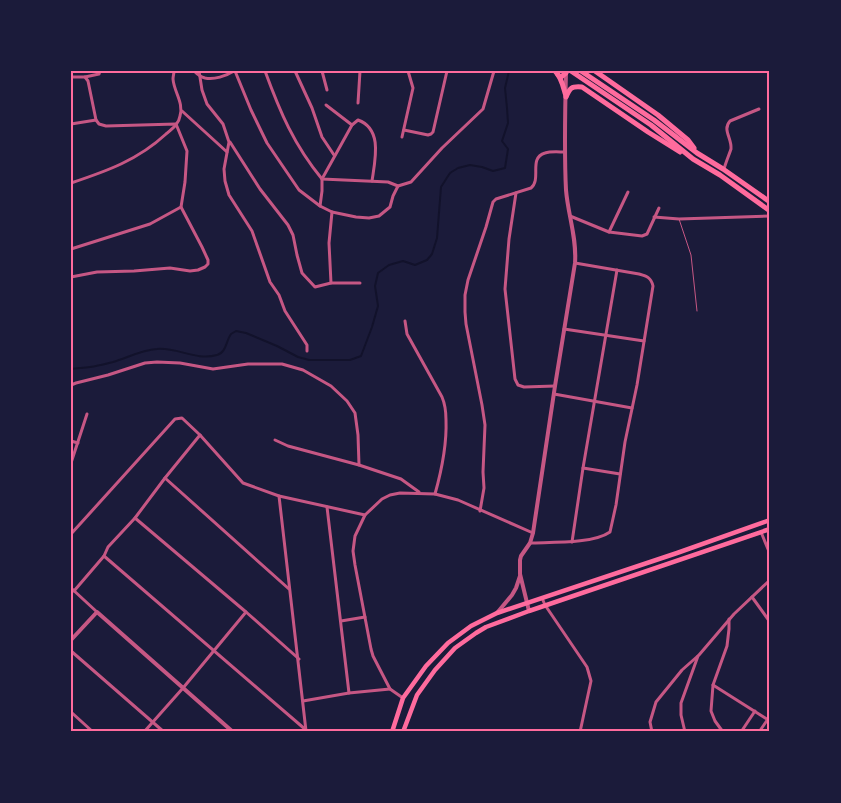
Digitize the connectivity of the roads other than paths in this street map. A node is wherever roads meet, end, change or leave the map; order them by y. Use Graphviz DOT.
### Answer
graph roads {
  1 [pos="100,71"];
  2 [pos="174,71"];
  3 [pos="194,71"];
  4 [pos="235,71"];
  5 [pos="265,71"];
  6 [pos="295,71"];
  7 [pos="322,71"];
  8 [pos="360,71"];
  9 [pos="408,71"];
  10 [pos="447,71"];
  11 [pos="494,71"];
  12 [pos="581,71"];
  13 [pos="595,71"];
  14 [pos="568,72"];
  15 [pos="199,73"];
  16 [pos="557,73"];
  17 [pos="71,77"];
  18 [pos="85,77"];
  19 [pos="327,90"];
  20 [pos="566,97"];
  21 [pos="358,103"];
  22 [pos="326,105"];
  23 [pos="759,109"];
  24 [pos="182,110"];
  25 [pos="96,120"];
  26 [pos="652,122"];
  27 [pos="71,124"];
  28 [pos="176,124"];
  29 [pos="352,125"];
  30 [pos="404,130"];
  31 [pos="402,137"];
  32 [pos="229,142"];
  33 [pos="227,152"];
  34 [pos="566,152"];
  35 [pos="697,153"];
  36 [pos="334,155"];
  37 [pos="693,158"];
  38 [pos="723,169"];
  39 [pos="322,179"];
  40 [pos="372,181"];
  41 [pos="71,183"];
  42 [pos="398,186"];
  43 [pos="628,192"];
  44 [pos="516,193"];
  45 [pos="770,202"];
  46 [pos="320,206"];
  47 [pos="181,207"];
  48 [pos="659,208"];
  49 [pos="770,211"];
  50 [pos="332,212"];
  51 [pos="570,216"];
  52 [pos="770,216"];
  53 [pos="654,218"];
  54 [pos="679,219"];
  55 [pos="609,232"];
  56 [pos="71,249"];
  57 [pos="575,263"];
  58 [pos="617,270"];
  59 [pos="71,277"];
  60 [pos="331,283"];
  61 [pos="360,283"];
  62 [pos="697,311"];
  63 [pos="405,321"];
  64 [pos="564,329"];
  65 [pos="605,335"];
  66 [pos="644,341"];
  67 [pos="307,351"];
  68 [pos="71,385"];
  69 [pos="554,386"];
  70 [pos="553,394"];
  71 [pos="594,402"];
  72 [pos="632,408"];
  73 [pos="87,414"];
  74 [pos="200,435"];
  75 [pos="275,440"];
  76 [pos="71,441"];
  77 [pos="78,443"];
  78 [pos="71,463"];
  79 [pos="360,465"];
  80 [pos="583,468"];
  81 [pos="620,474"];
  82 [pos="165,478"];
  83 [pos="419,493"];
  84 [pos="435,494"];
  85 [pos="279,496"];
  86 [pos="327,507"];
  87 [pos="480,511"];
  88 [pos="365,516"];
  89 [pos="135,518"];
  90 [pos="770,520"];
  91 [pos="770,529"];
  92 [pos="761,532"];
  93 [pos="71,534"];
  94 [pos="533,534"];
  95 [pos="572,542"];
  96 [pos="530,543"];
  97 [pos="770,554"];
  98 [pos="104,556"];
  99 [pos="520,574"];
  100 [pos="770,580"];
  101 [pos="73,590"];
  102 [pos="290,590"];
  103 [pos="542,597"];
  104 [pos="752,597"];
  105 [pos="527,603"];
  106 [pos="545,606"];
  107 [pos="529,611"];
  108 [pos="97,612"];
  109 [pos="246,612"];
  110 [pos="497,613"];
  111 [pos="365,617"];
  112 [pos="729,619"];
  113 [pos="341,621"];
  114 [pos="770,622"];
  115 [pos="71,640"];
  116 [pos="71,651"];
  117 [pos="215,651"];
  118 [pos="699,655"];
  119 [pos="299,659"];
  120 [pos="713,685"];
  121 [pos="183,688"];
  122 [pos="390,688"];
  123 [pos="349,693"];
  124 [pos="403,698"];
  125 [pos="303,701"];
  126 [pos="755,711"];
  127 [pos="71,712"];
  128 [pos="769,720"];
  129 [pos="153,722"];
  130 [pos="306,731"];
  131 [pos="93,732"];
  132 [pos="144,732"];
  133 [pos="164,732"];
  134 [pos="233,732"];
  135 [pos="392,732"];
  136 [pos="403,732"];
  137 [pos="580,732"];
  138 [pos="652,732"];
  139 [pos="684,732"];
  140 [pos="723,732"];
  141 [pos="741,732"];
  142 [pos="759,732"];
  1 -- 18 [label="street"];
  2 -- 24 [label="street"];
  3 -- 15 [label="street"];
  4 -- 15 [label="street"];
  4 -- 46 [label="street"];
  5 -- 39 [label="street"];
  6 -- 36 [label="street"];
  7 -- 19 [label="street"];
  8 -- 21 [label="street"];
  9 -- 30 [label="street"];
  10 -- 30 [label="street"];
  11 -- 42 [label="street"];
  12 -- 26 [label="main road"];
  13 -- 35 [label="main road"];
  14 -- 16 [label="main road"];
  14 -- 20 [label="street"];
  14 -- 26 [label="main road"];
  15 -- 32 [label="street"];
  16 -- 20 [label="main road"];
  17 -- 18 [label="street"];
  18 -- 25 [label="street"];
  20 -- 34 [label="street"];
  20 -- 37 [label="main road"];
  22 -- 29 [label="street"];
  23 -- 38 [label="street"];
  24 -- 28 [label="street"];
  24 -- 33 [label="street"];
  25 -- 27 [label="street"];
  25 -- 28 [label="street"];
  26 -- 35 [label="main road"];
  26 -- 37 [label="main road"];
  28 -- 41 [label="street"];
  28 -- 47 [label="street"];
  29 -- 36 [label="street"];
  29 -- 40 [label="street"];
  30 -- 31 [label="street"];
  32 -- 33 [label="street"];
  32 -- 60 [label="street"];
  33 -- 67 [label="street"];
  34 -- 44 [label="street"];
  34 -- 51 [label="street"];
  35 -- 38 [label="main road"];
  36 -- 39 [label="street"];
  37 -- 49 [label="main road"];
  38 -- 45 [label="main road"];
  39 -- 40 [label="street"];
  39 -- 46 [label="street"];
  40 -- 42 [label="street"];
  42 -- 50 [label="street"];
  43 -- 55 [label="street"];
  44 -- 69 [label="street"];
  44 -- 87 [label="street"];
  46 -- 50 [label="street"];
  47 -- 56 [label="street"];
  47 -- 59 [label="street"];
  48 -- 53 [label="street"];
  50 -- 60 [label="street"];
  51 -- 55 [label="street"];
  51 -- 57 [label="street"];
  52 -- 54 [label="street"];
  53 -- 54 [label="street"];
  53 -- 55 [label="street"];
  54 -- 62 [label="lane"];
  57 -- 58 [label="street"];
  57 -- 64 [label="street"];
  58 -- 65 [label="street"];
  58 -- 66 [label="street"];
  60 -- 61 [label="street"];
  63 -- 84 [label="street"];
  64 -- 65 [label="street"];
  64 -- 69 [label="street"];
  65 -- 66 [label="street"];
  65 -- 71 [label="street"];
  66 -- 72 [label="street"];
  68 -- 79 [label="street"];
  69 -- 70 [label="street"];
  70 -- 71 [label="street"];
  70 -- 94 [label="street"];
  71 -- 72 [label="street"];
  71 -- 80 [label="street"];
  72 -- 81 [label="street"];
  73 -- 77 [label="street"];
  74 -- 82 [label="street"];
  74 -- 85 [label="street"];
  74 -- 93 [label="street"];
  75 -- 79 [label="street"];
  76 -- 77 [label="street"];
  77 -- 78 [label="street"];
  79 -- 83 [label="street"];
  80 -- 81 [label="street"];
  80 -- 95 [label="street"];
  81 -- 95 [label="street"];
  82 -- 89 [label="street"];
  82 -- 102 [label="street"];
  83 -- 84 [label="street"];
  83 -- 88 [label="street"];
  84 -- 87 [label="street"];
  85 -- 86 [label="street"];
  85 -- 102 [label="street"];
  86 -- 88 [label="street"];
  86 -- 113 [label="street"];
  87 -- 94 [label="street"];
  88 -- 111 [label="street"];
  89 -- 98 [label="street"];
  89 -- 109 [label="street"];
  90 -- 103 [label="main road"];
  91 -- 92 [label="main road"];
  92 -- 97 [label="street"];
  92 -- 106 [label="main road"];
  94 -- 96 [label="street"];
  95 -- 96 [label="street"];
  96 -- 99 [label="street"];
  98 -- 101 [label="street"];
  98 -- 117 [label="street"];
  99 -- 105 [label="street"];
  99 -- 110 [label="street"];
  100 -- 104 [label="street"];
  101 -- 108 [label="street"];
  102 -- 119 [label="street"];
  103 -- 105 [label="main road"];
  103 -- 106 [label="street"];
  104 -- 112 [label="street"];
  104 -- 114 [label="street"];
  105 -- 107 [label="street"];
  105 -- 110 [label="main road"];
  106 -- 107 [label="main road"];
  106 -- 137 [label="street"];
  107 -- 136 [label="main road"];
  108 -- 115 [label="street"];
  108 -- 121 [label="street"];
  109 -- 117 [label="street"];
  109 -- 119 [label="street"];
  110 -- 124 [label="main road"];
  111 -- 113 [label="street"];
  111 -- 122 [label="street"];
  112 -- 118 [label="street"];
  112 -- 120 [label="street"];
  113 -- 123 [label="street"];
  116 -- 129 [label="street"];
  117 -- 121 [label="street"];
  117 -- 130 [label="street"];
  118 -- 138 [label="street"];
  118 -- 139 [label="street"];
  119 -- 125 [label="street"];
  120 -- 126 [label="street"];
  120 -- 140 [label="street"];
  121 -- 129 [label="street"];
  121 -- 134 [label="street"];
  122 -- 123 [label="street"];
  122 -- 124 [label="street"];
  123 -- 125 [label="street"];
  124 -- 135 [label="main road"];
  125 -- 130 [label="street"];
  126 -- 128 [label="street"];
  126 -- 141 [label="street"];
  127 -- 131 [label="street"];
  128 -- 142 [label="street"];
  129 -- 132 [label="street"];
  129 -- 133 [label="street"];
}
